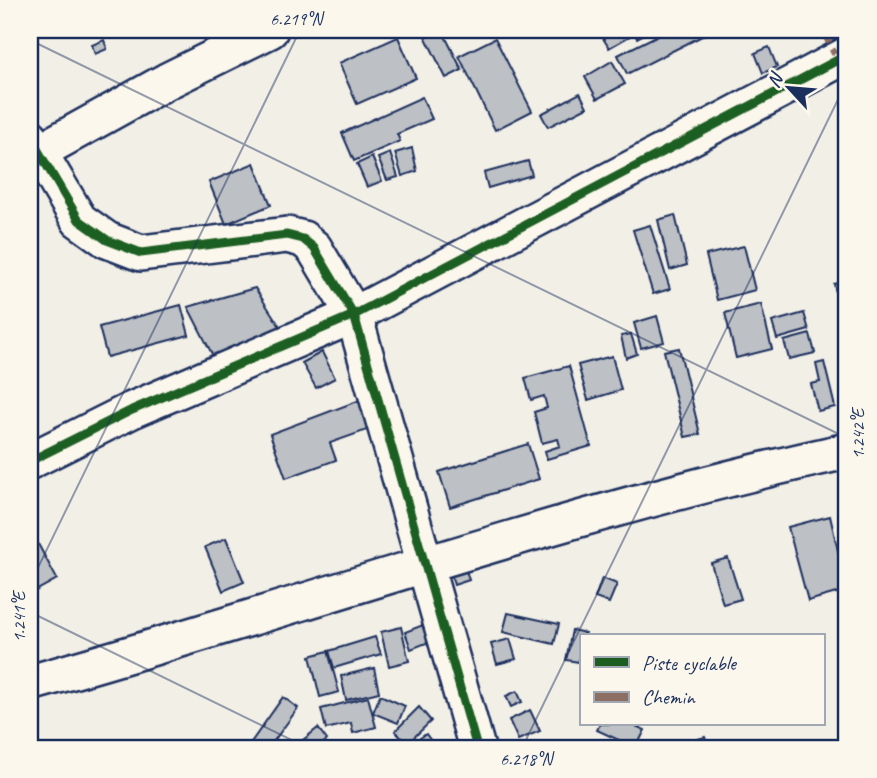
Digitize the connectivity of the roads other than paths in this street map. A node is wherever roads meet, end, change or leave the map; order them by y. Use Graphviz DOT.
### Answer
graph roads {
  1 [pos="270,30"];
  2 [pos="847,55"];
  3 [pos="33,145"];
  4 [pos="354,315"];
  5 [pos="847,451"];
  6 [pos="30,461"];
  7 [pos="426,564"];
  8 [pos="30,683"];
  9 [pos="477,748"];
  1 -- 3 [label="street"];
  2 -- 4 [label="street"];
  3 -- 4 [label="street"];
  4 -- 6 [label="street"];
  4 -- 7 [label="street"];
  5 -- 7 [label="street"];
  7 -- 8 [label="street"];
  7 -- 9 [label="street"];
}
